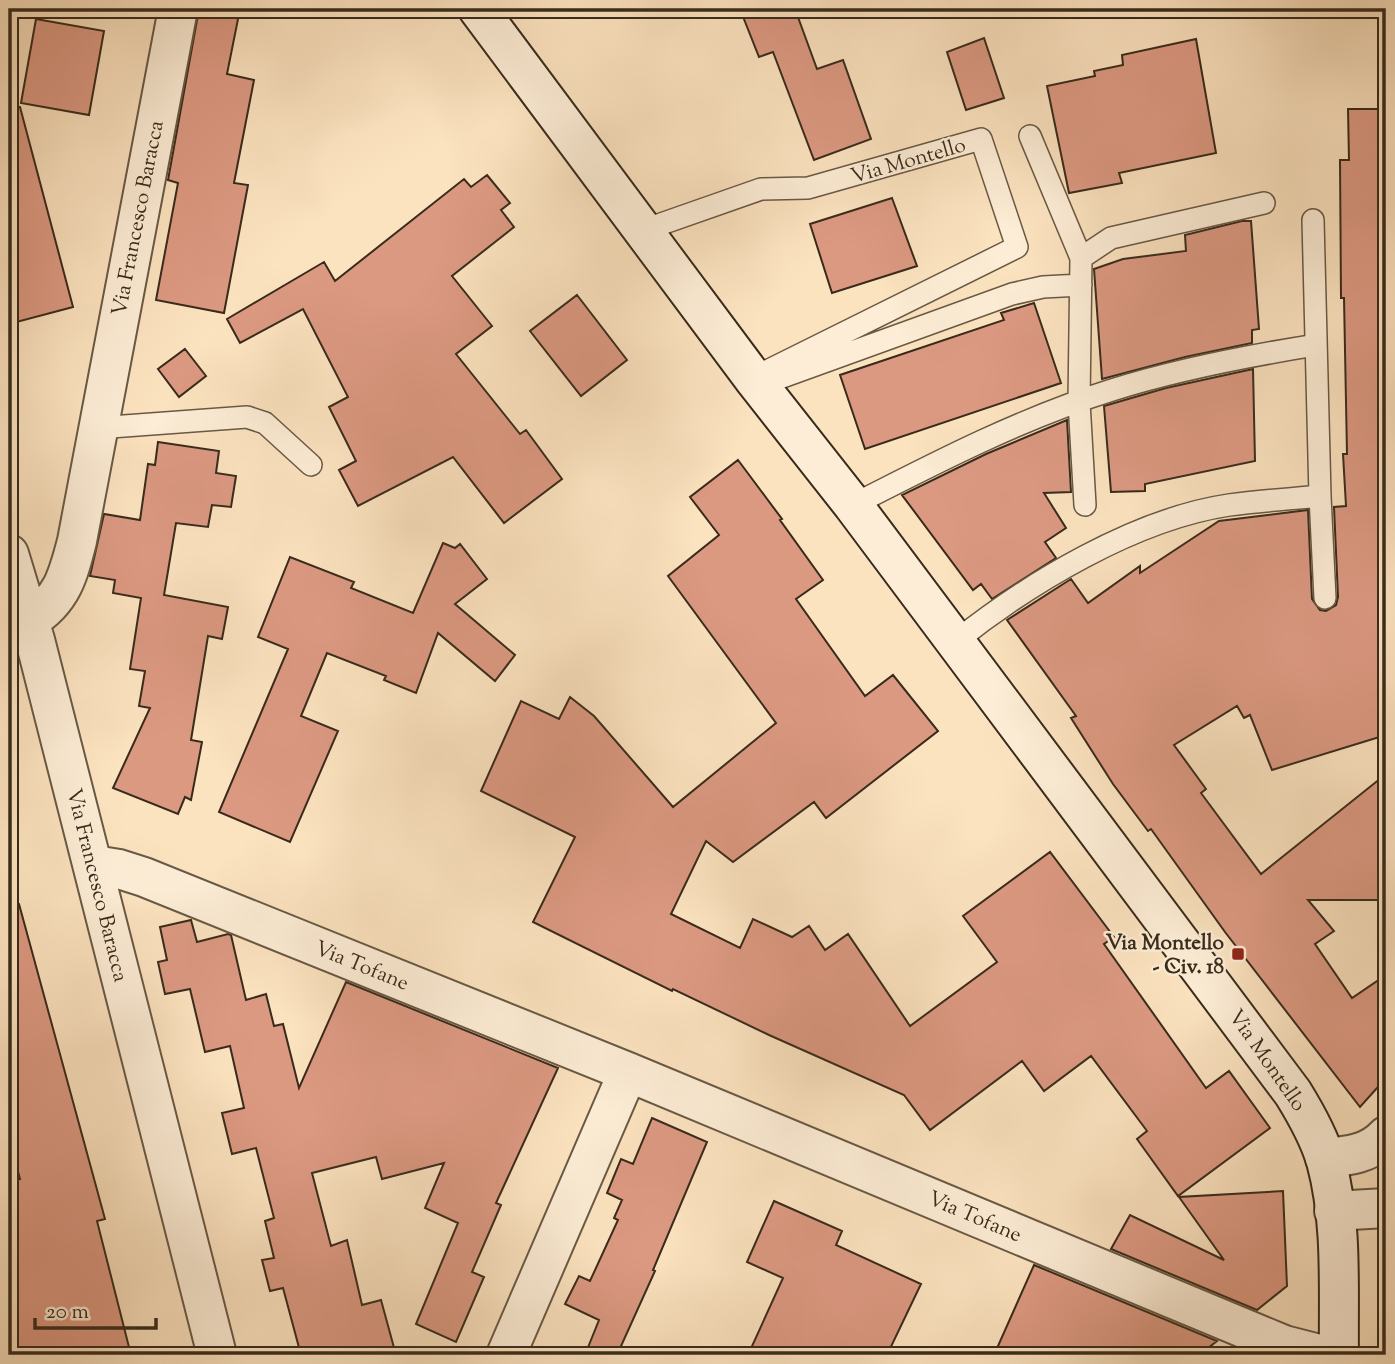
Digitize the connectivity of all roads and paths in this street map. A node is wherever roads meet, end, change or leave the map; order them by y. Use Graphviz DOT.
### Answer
graph roads {
  1 [pos="178,9"];
  2 [pos="478,9"];
  3 [pos="1030,136"];
  4 [pos="1264,203"];
  5 [pos="1313,220"];
  6 [pos="644,230"];
  7 [pos="1081,258"];
  8 [pos="1081,285"];
  9 [pos="1316,345"];
  10 [pos="756,382"];
  11 [pos="1079,402"];
  12 [pos="97,428"];
  13 [pos="311,465"];
  14 [pos="1320,496"];
  15 [pos="853,505"];
  16 [pos="1085,505"];
  17 [pos="9,554"];
  18 [pos="1325,598"];
  19 [pos="30,620"];
  20 [pos="956,642"];
  21 [pos="94,865"];
  22 [pos="628,1072"];
  23 [pos="1386,1136"];
  24 [pos="1325,1158"];
  25 [pos="1386,1208"];
  26 [pos="1334,1211"];
  27 [pos="217,1355"];
  28 [pos="506,1355"];
  29 [pos="1323,1355"];
  30 [pos="1339,1355"];
  1 -- 12 [label="street, Via Francesco Baracca"];
  2 -- 6 [label="street, Via Montello"];
  3 -- 7 [label="lane"];
  4 -- 7 [label="lane"];
  5 -- 9 [label="lane"];
  6 -- 10 [label="street, Via Montello"];
  6 -- 10 [label="lane, Via Montello"];
  7 -- 8 [label="lane"];
  8 -- 10 [label="lane"];
  8 -- 11 [label="lane"];
  9 -- 11 [label="lane"];
  9 -- 14 [label="lane"];
  10 -- 15 [label="street, Via Montello"];
  11 -- 15 [label="lane"];
  11 -- 16 [label="lane"];
  12 -- 13 [label="lane"];
  12 -- 19 [label="street, Via Francesco Baracca"];
  14 -- 18 [label="lane"];
  14 -- 20 [label="lane"];
  15 -- 20 [label="street, Via Montello"];
  17 -- 19 [label="street"];
  19 -- 21 [label="street, Via Francesco Baracca"];
  20 -- 24 [label="street, Via Montello"];
  21 -- 22 [label="street, Via Tofane"];
  21 -- 27 [label="street, Via Francesco Baracca"];
  22 -- 28 [label="street"];
  22 -- 29 [label="street, Via Tofane"];
  23 -- 24 [label="street"];
  24 -- 26 [label="street, Via Montello"];
  25 -- 26 [label="street"];
  26 -- 30 [label="street, Via Montello"];
}
